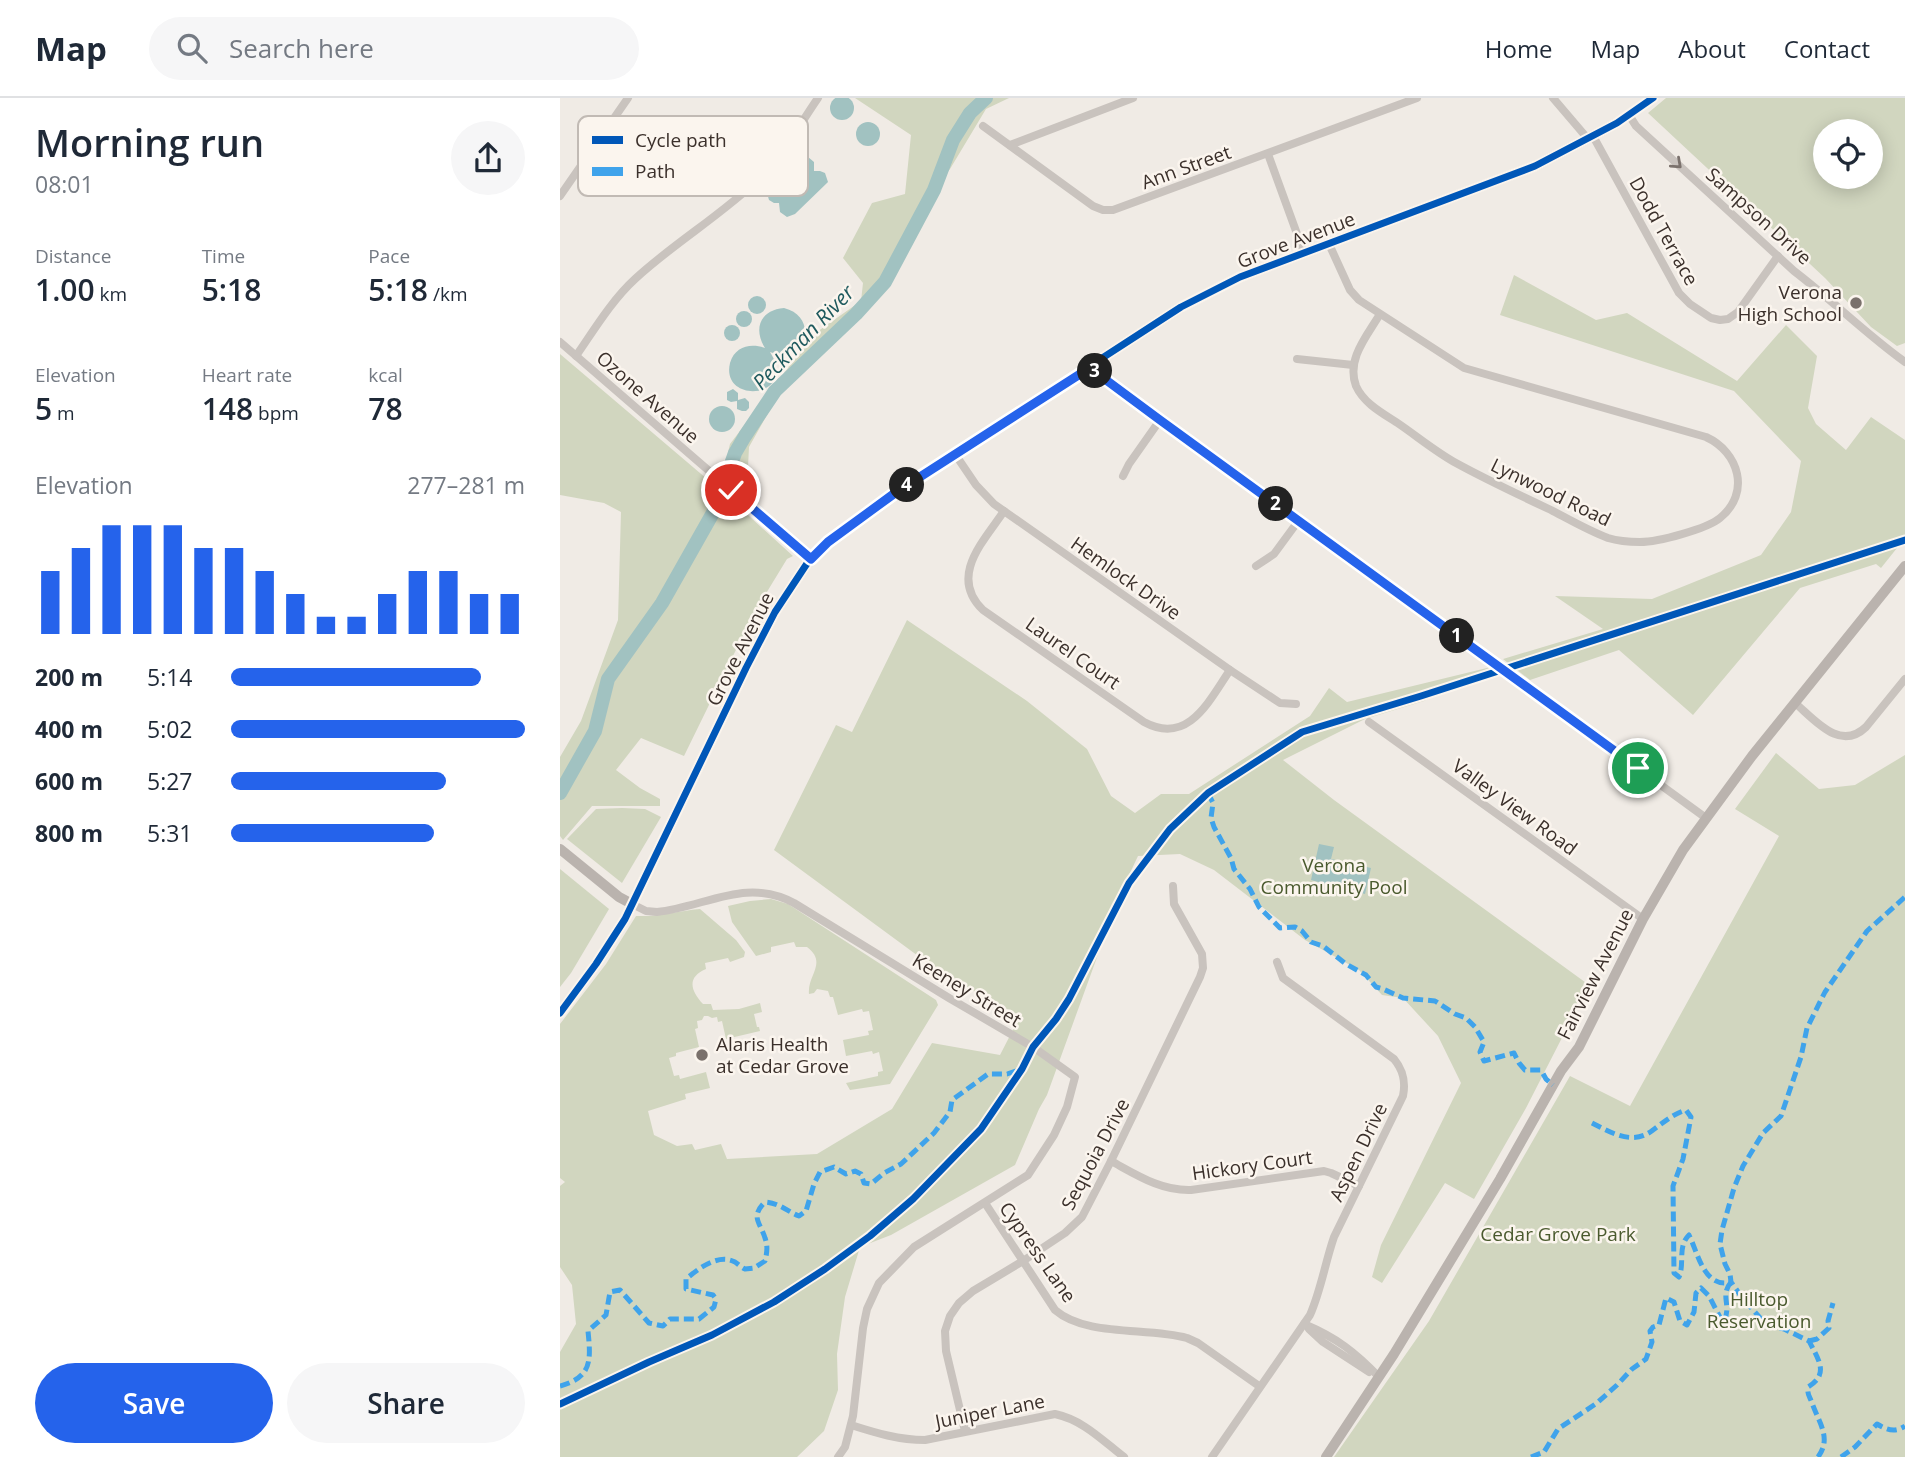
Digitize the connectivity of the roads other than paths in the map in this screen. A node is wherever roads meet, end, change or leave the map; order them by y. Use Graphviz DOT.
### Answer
graph roads {
  1 [pos="628,98"];
  2 [pos="818,98"];
  3 [pos="1133,98"];
  4 [pos="1416,98"];
  5 [pos="1553,98"];
  6 [pos="1653,98"];
  7 [pos="1629,115"];
  8 [pos="615,116"];
  9 [pos="805,116"];
  10 [pos="984,126"];
  11 [pos="1591,138"];
  12 [pos="1010,145"];
  13 [pos="1268,154"];
  14 [pos="578,169"];
  15 [pos="560,195"];
  16 [pos="739,196"];
  17 [pos="1329,244"];
  18 [pos="1304,253"];
  19 [pos="1778,256"];
  20 [pos="1380,314"];
  21 [pos="560,342"];
  22 [pos="576,356"];
  23 [pos="1297,359"];
  24 [pos="1905,362"];
  25 [pos="1353,365"];
  26 [pos="1091,367"];
  27 [pos="1160,420"];
  28 [pos="955,454"];
  29 [pos="1123,476"];
  30 [pos="1004,511"];
  31 [pos="1299,520"];
  32 [pos="811,559"];
  33 [pos="1256,566"];
  34 [pos="1905,566"];
  35 [pos="1230,670"];
  36 [pos="1905,679"];
  37 [pos="1795,703"];
  38 [pos="1296,704"];
  39 [pos="1368,722"];
  40 [pos="1706,818"];
  41 [pos="560,849"];
  42 [pos="1173,886"];
  43 [pos="632,904"];
  44 [pos="1643,919"];
  45 [pos="1277,962"];
  46 [pos="560,1013"];
  47 [pos="1111,1161"];
  48 [pos="1359,1186"];
  49 [pos="985,1203"];
  50 [pos="1023,1261"];
  51 [pos="1304,1324"];
  52 [pos="1379,1377"];
  53 [pos="1259,1386"];
  54 [pos="851,1425"];
  55 [pos="965,1431"];
  56 [pos="838,1457"];
  57 [pos="1125,1457"];
  58 [pos="1212,1457"];
  59 [pos="1326,1457"];
  1 -- 8 [label="street"];
  2 -- 9 [label="street"];
  3 -- 12 [label="street"];
  4 -- 13 [label="street, Ann Street"];
  5 -- 11 [label="street, Dodd Terrace"];
  6 -- 7 [label="street, Grove Avenue"];
  7 -- 11 [label="street, Grove Avenue"];
  7 -- 19 [label="street, Sampson Drive, one-way"];
  10 -- 12 [label="street, Ann Street"];
  11 -- 17 [label="street, Grove Avenue"];
  11 -- 19 [label="street, Dodd Terrace"];
  12 -- 13 [label="street, Ann Street"];
  13 -- 18 [label="street"];
  14 -- 15 [label="street"];
  16 -- 22 [label="street"];
  17 -- 18 [label="street, Grove Avenue"];
  17 -- 20 [label="street, Lynwood Road"];
  18 -- 26 [label="street, Grove Avenue"];
  19 -- 24 [label="street, Sampson Drive"];
  20 -- 25 [label="street"];
  20 -- 25 [label="street, Lynwood Road"];
  21 -- 22 [label="street, Ozone Avenue"];
  22 -- 32 [label="street, Ozone Avenue"];
  23 -- 25 [label="street"];
  26 -- 27 [label="street"];
  26 -- 28 [label="street, Grove Avenue"];
  27 -- 29 [label="street"];
  27 -- 31 [label="street"];
  28 -- 30 [label="street, Hemlock Drive"];
  28 -- 32 [label="street, Grove Avenue"];
  30 -- 35 [label="street, Hemlock Drive"];
  30 -- 35 [label="street, Laurel Court"];
  31 -- 33 [label="street"];
  31 -- 40 [label="street"];
  32 -- 43 [label="street, Grove Avenue"];
  34 -- 37 [label="street, Fairview Avenue"];
  35 -- 38 [label="street, Hemlock Drive"];
  36 -- 37 [label="street"];
  37 -- 40 [label="street, Fairview Avenue"];
  39 -- 44 [label="street, Valley View Road"];
  40 -- 44 [label="street, Fairview Avenue"];
  41 -- 43 [label="street"];
  42 -- 47 [label="street, Sequoia Drive"];
  43 -- 46 [label="street, Grove Avenue"];
  43 -- 49 [label="street, Keeney Street"];
  44 -- 52 [label="street, Fairview Avenue"];
  45 -- 48 [label="street, Aspen Drive"];
  47 -- 48 [label="street, Hickory Court"];
  47 -- 50 [label="street, Sequoia Drive"];
  48 -- 51 [label="street, Aspen Drive"];
  49 -- 50 [label="street, Cypress Lane"];
  49 -- 54 [label="street, Keeney Street"];
  50 -- 53 [label="street, Cypress Lane"];
  50 -- 55 [label="street, Sequoia Drive"];
  51 -- 52 [label="street"];
  51 -- 53 [label="street, Aspen Drive"];
  52 -- 59 [label="street, Fairview Avenue"];
  53 -- 58 [label="street, Aspen Drive"];
  54 -- 55 [label="street, Juniper Lane"];
  54 -- 56 [label="street, Keeney Street"];
  55 -- 57 [label="street, Juniper Lane"];
}
